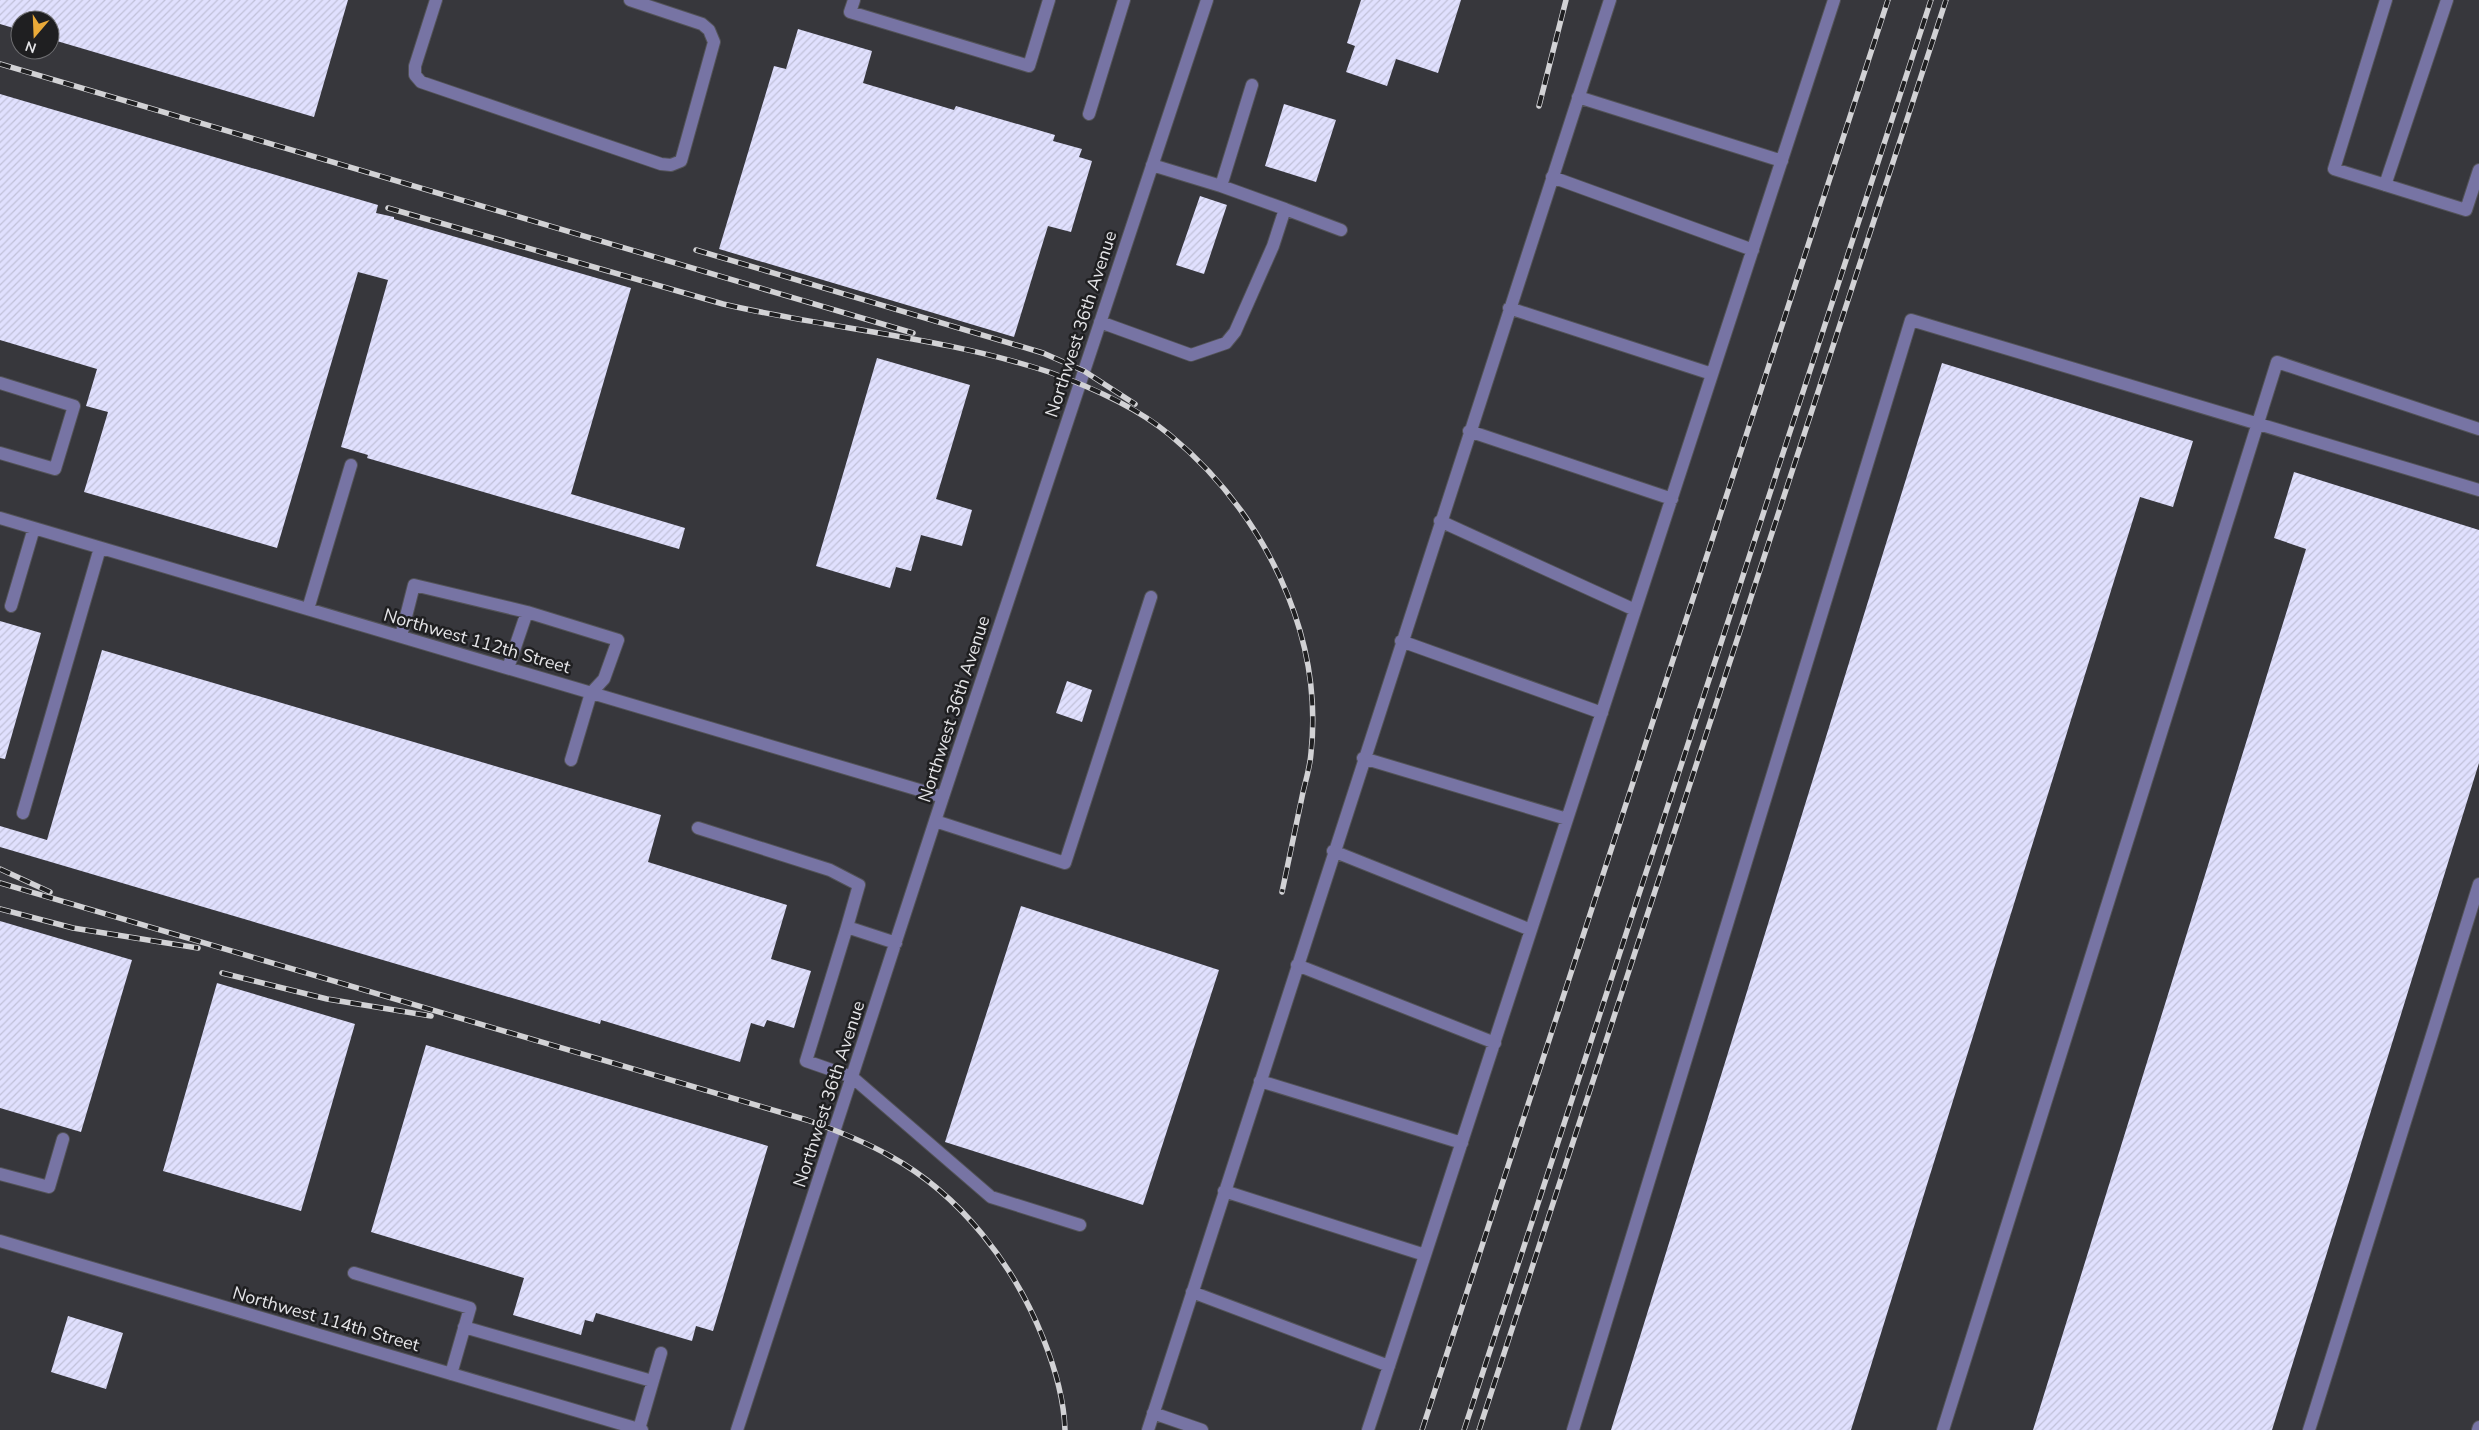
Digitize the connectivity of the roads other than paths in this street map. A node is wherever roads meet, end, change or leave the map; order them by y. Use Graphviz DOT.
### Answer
graph roads {
  1 [pos="436,0"];
  2 [pos="630,0"];
  3 [pos="854,0"];
  4 [pos="1048,0"];
  5 [pos="1124,0"];
  6 [pos="1207,0"];
  7 [pos="1610,0"];
  8 [pos="1834,0"];
  9 [pos="2386,0"];
  10 [pos="2447,0"];
  11 [pos="1252,85"];
  12 [pos="1578,97"];
  13 [pos="1089,114"];
  14 [pos="1782,160"];
  15 [pos="1152,165"];
  16 [pos="2479,170"];
  17 [pos="1552,177"];
  18 [pos="2384,185"];
  19 [pos="1221,186"];
  20 [pos="1285,209"];
  21 [pos="1341,230"];
  22 [pos="1752,250"];
  23 [pos="1509,308"];
  24 [pos="1100,322"];
  25 [pos="1712,374"];
  26 [pos="0,383"];
  27 [pos="2257,424"];
  28 [pos="2479,428"];
  29 [pos="1469,431"];
  30 [pos="0,453"];
  31 [pos="351,465"];
  32 [pos="2479,490"];
  33 [pos="1672,499"];
  34 [pos="0,518"];
  35 [pos="1440,521"];
  36 [pos="34,528"];
  37 [pos="100,548"];
  38 [pos="1151,597"];
  39 [pos="11,606"];
  40 [pos="308,609"];
  41 [pos="1635,610"];
  42 [pos="527,612"];
  43 [pos="401,636"];
  44 [pos="1401,641"];
  45 [pos="508,668"];
  46 [pos="591,693"];
  47 [pos="1602,713"];
  48 [pos="1363,758"];
  49 [pos="571,760"];
  50 [pos="943,797"];
  51 [pos="23,813"];
  52 [pos="1567,819"];
  53 [pos="935,821"];
  54 [pos="698,828"];
  55 [pos="1333,851"];
  56 [pos="2479,884"];
  57 [pos="847,928"];
  58 [pos="1531,930"];
  59 [pos="896,943"];
  60 [pos="1297,965"];
  61 [pos="1494,1043"];
  62 [pos="852,1077"];
  63 [pos="1260,1081"];
  64 [pos="64,1139"];
  65 [pos="1462,1143"];
  66 [pos="0,1174"];
  67 [pos="1224,1191"];
  68 [pos="1080,1225"];
  69 [pos="0,1241"];
  70 [pos="1425,1255"];
  71 [pos="354,1273"];
  72 [pos="1192,1292"];
  73 [pos="464,1327"];
  74 [pos="661,1353"];
  75 [pos="1389,1366"];
  76 [pos="451,1374"];
  77 [pos="652,1381"];
  78 [pos="1153,1413"];
  79 [pos="640,1430"];
  80 [pos="737,1430"];
  81 [pos="1148,1430"];
  82 [pos="1202,1430"];
  83 [pos="1368,1430"];
  84 [pos="1574,1430"];
  85 [pos="1943,1430"];
  86 [pos="2309,1430"];
  1 -- 2 [label="street"];
  3 -- 4 [label="street"];
  5 -- 13 [label="street"];
  6 -- 15 [label="street, Northwest 36th Avenue"];
  7 -- 12 [label="street"];
  8 -- 14 [label="street"];
  9 -- 18 [label="street"];
  10 -- 18 [label="street"];
  11 -- 19 [label="street"];
  12 -- 14 [label="street"];
  12 -- 17 [label="street"];
  14 -- 22 [label="street"];
  15 -- 19 [label="street"];
  15 -- 24 [label="street, Northwest 36th Avenue"];
  16 -- 18 [label="street"];
  17 -- 22 [label="street"];
  17 -- 23 [label="street"];
  19 -- 20 [label="street"];
  20 -- 21 [label="street"];
  20 -- 24 [label="street"];
  22 -- 25 [label="street"];
  23 -- 25 [label="street"];
  23 -- 29 [label="street"];
  24 -- 50 [label="street, Northwest 36th Avenue"];
  25 -- 33 [label="street"];
  26 -- 30 [label="street"];
  27 -- 28 [label="street"];
  27 -- 32 [label="street"];
  27 -- 84 [label="street"];
  27 -- 85 [label="street"];
  29 -- 33 [label="street"];
  29 -- 35 [label="street"];
  31 -- 40 [label="street"];
  33 -- 41 [label="street"];
  34 -- 36 [label="street, Northwest 112th Street"];
  35 -- 41 [label="street"];
  35 -- 44 [label="street"];
  36 -- 37 [label="street, Northwest 112th Street"];
  36 -- 39 [label="street"];
  37 -- 40 [label="street, Northwest 112th Street"];
  37 -- 51 [label="street"];
  38 -- 53 [label="street"];
  40 -- 43 [label="street, Northwest 112th Street"];
  41 -- 47 [label="street"];
  42 -- 43 [label="street"];
  42 -- 45 [label="street"];
  42 -- 46 [label="street"];
  43 -- 45 [label="street, Northwest 112th Street"];
  44 -- 47 [label="street"];
  44 -- 48 [label="street"];
  45 -- 46 [label="street, Northwest 112th Street"];
  46 -- 49 [label="street"];
  46 -- 50 [label="street, Northwest 112th Street"];
  47 -- 52 [label="street"];
  48 -- 52 [label="street"];
  48 -- 55 [label="street"];
  50 -- 53 [label="street, Northwest 36th Avenue"];
  52 -- 58 [label="street"];
  53 -- 59 [label="street, Northwest 36th Avenue"];
  54 -- 57 [label="street"];
  55 -- 58 [label="street"];
  55 -- 60 [label="street"];
  56 -- 86 [label="street"];
  57 -- 59 [label="street"];
  57 -- 62 [label="street"];
  58 -- 61 [label="street"];
  59 -- 62 [label="street, Northwest 36th Avenue"];
  60 -- 61 [label="street"];
  60 -- 63 [label="street"];
  61 -- 65 [label="street"];
  62 -- 68 [label="street"];
  62 -- 80 [label="street, Northwest 36th Avenue"];
  63 -- 65 [label="street"];
  63 -- 67 [label="street"];
  64 -- 66 [label="street"];
  65 -- 70 [label="street"];
  67 -- 70 [label="street"];
  67 -- 72 [label="street"];
  69 -- 76 [label="street, Northwest 114th Street"];
  70 -- 75 [label="street"];
  71 -- 73 [label="street"];
  72 -- 75 [label="street"];
  72 -- 78 [label="street"];
  73 -- 76 [label="street"];
  73 -- 77 [label="street"];
  74 -- 77 [label="street"];
  75 -- 83 [label="street"];
  76 -- 79 [label="street, Northwest 114th Street"];
  77 -- 79 [label="street"];
  78 -- 81 [label="street"];
  78 -- 82 [label="street"];
}
